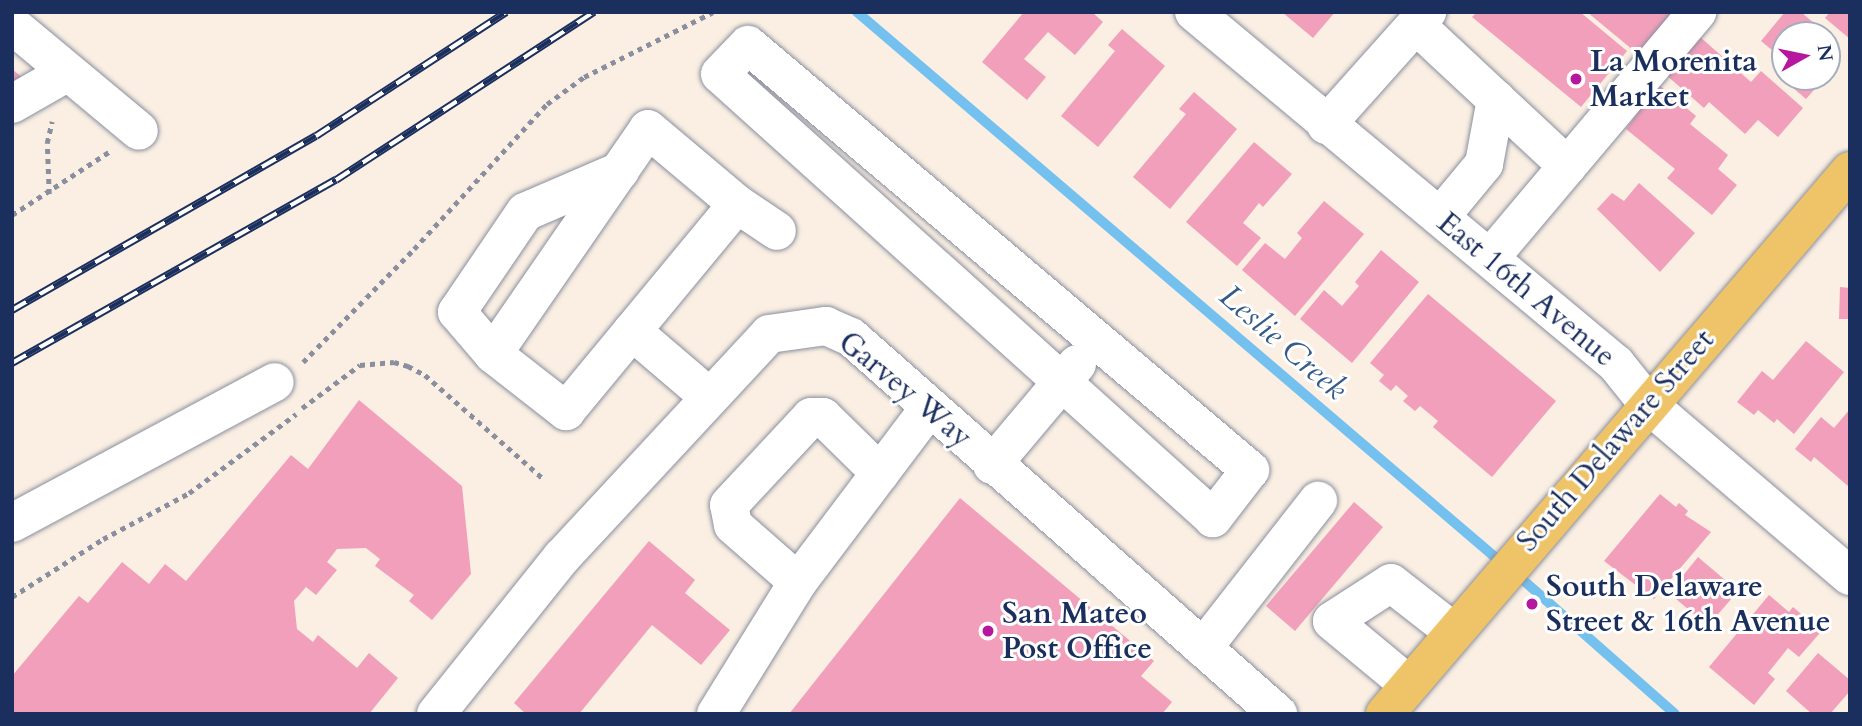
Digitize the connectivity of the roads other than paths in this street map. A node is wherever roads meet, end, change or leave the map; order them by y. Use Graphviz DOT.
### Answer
graph roads {
  1 [pos="1194,12"];
  2 [pos="1697,12"];
  3 [pos="1421,19"];
  4 [pos="12,25"];
  5 [pos="68,72"];
  6 [pos="1496,99"];
  7 [pos="12,104"];
  8 [pos="1326,125"];
  9 [pos="139,131"];
  10 [pos="1567,166"];
  11 [pos="620,171"];
  12 [pos="1850,171"];
  13 [pos="912,184"];
  14 [pos="737,204"];
  15 [pos="1440,217"];
  16 [pos="882,220"];
  17 [pos="777,231"];
  18 [pos="1490,258"];
  19 [pos="632,331"];
  20 [pos="1096,341"];
  21 [pos="494,354"];
  22 [pos="275,382"];
  23 [pos="1062,382"];
  24 [pos="708,396"];
  25 [pos="1648,405"];
  26 [pos="930,407"];
  27 [pos="992,465"];
  28 [pos="880,473"];
  29 [pos="1318,501"];
  30 [pos="12,523"];
  31 [pos="1850,576"];
  32 [pos="798,582"];
  33 [pos="1454,632"];
  34 [pos="1203,648"];
  35 [pos="1397,700"];
  36 [pos="1259,708"];
  37 [pos="436,714"];
  38 [pos="716,714"];
  1 -- 8 [label="street, East 16th Avenue"];
  2 -- 10 [label="street"];
  3 -- 6 [label="street"];
  3 -- 8 [label="street"];
  4 -- 5 [label="street"];
  5 -- 7 [label="street"];
  5 -- 9 [label="street"];
  6 -- 10 [label="street"];
  6 -- 15 [label="street"];
  8 -- 15 [label="street, East 16th Avenue"];
  10 -- 18 [label="street"];
  11 -- 14 [label="street"];
  11 -- 21 [label="street"];
  11 -- 21 [label="street"];
  12 -- 25 [label="main road, South Delaware Street"];
  13 -- 16 [label="street"];
  13 -- 16 [label="street"];
  13 -- 20 [label="street"];
  14 -- 17 [label="street"];
  14 -- 19 [label="street"];
  15 -- 18 [label="street, East 16th Avenue"];
  16 -- 23 [label="street"];
  18 -- 25 [label="street, East 16th Avenue"];
  19 -- 21 [label="street"];
  19 -- 24 [label="street"];
  20 -- 23 [label="street"];
  20 -- 23 [label="street"];
  22 -- 30 [label="street"];
  23 -- 27 [label="street"];
  24 -- 26 [label="street, Garvey Way"];
  24 -- 37 [label="street, Garvey Way"];
  25 -- 31 [label="street, East 16th Avenue"];
  25 -- 33 [label="main road, South Delaware Street"];
  26 -- 27 [label="street, Garvey Way"];
  26 -- 28 [label="street"];
  27 -- 34 [label="street, Garvey Way"];
  28 -- 32 [label="street"];
  28 -- 32 [label="street"];
  29 -- 34 [label="street"];
  32 -- 38 [label="street"];
  33 -- 35 [label="main road, South Delaware Street"];
  33 -- 35 [label="street"];
  34 -- 36 [label="street, Garvey Way"];
}
